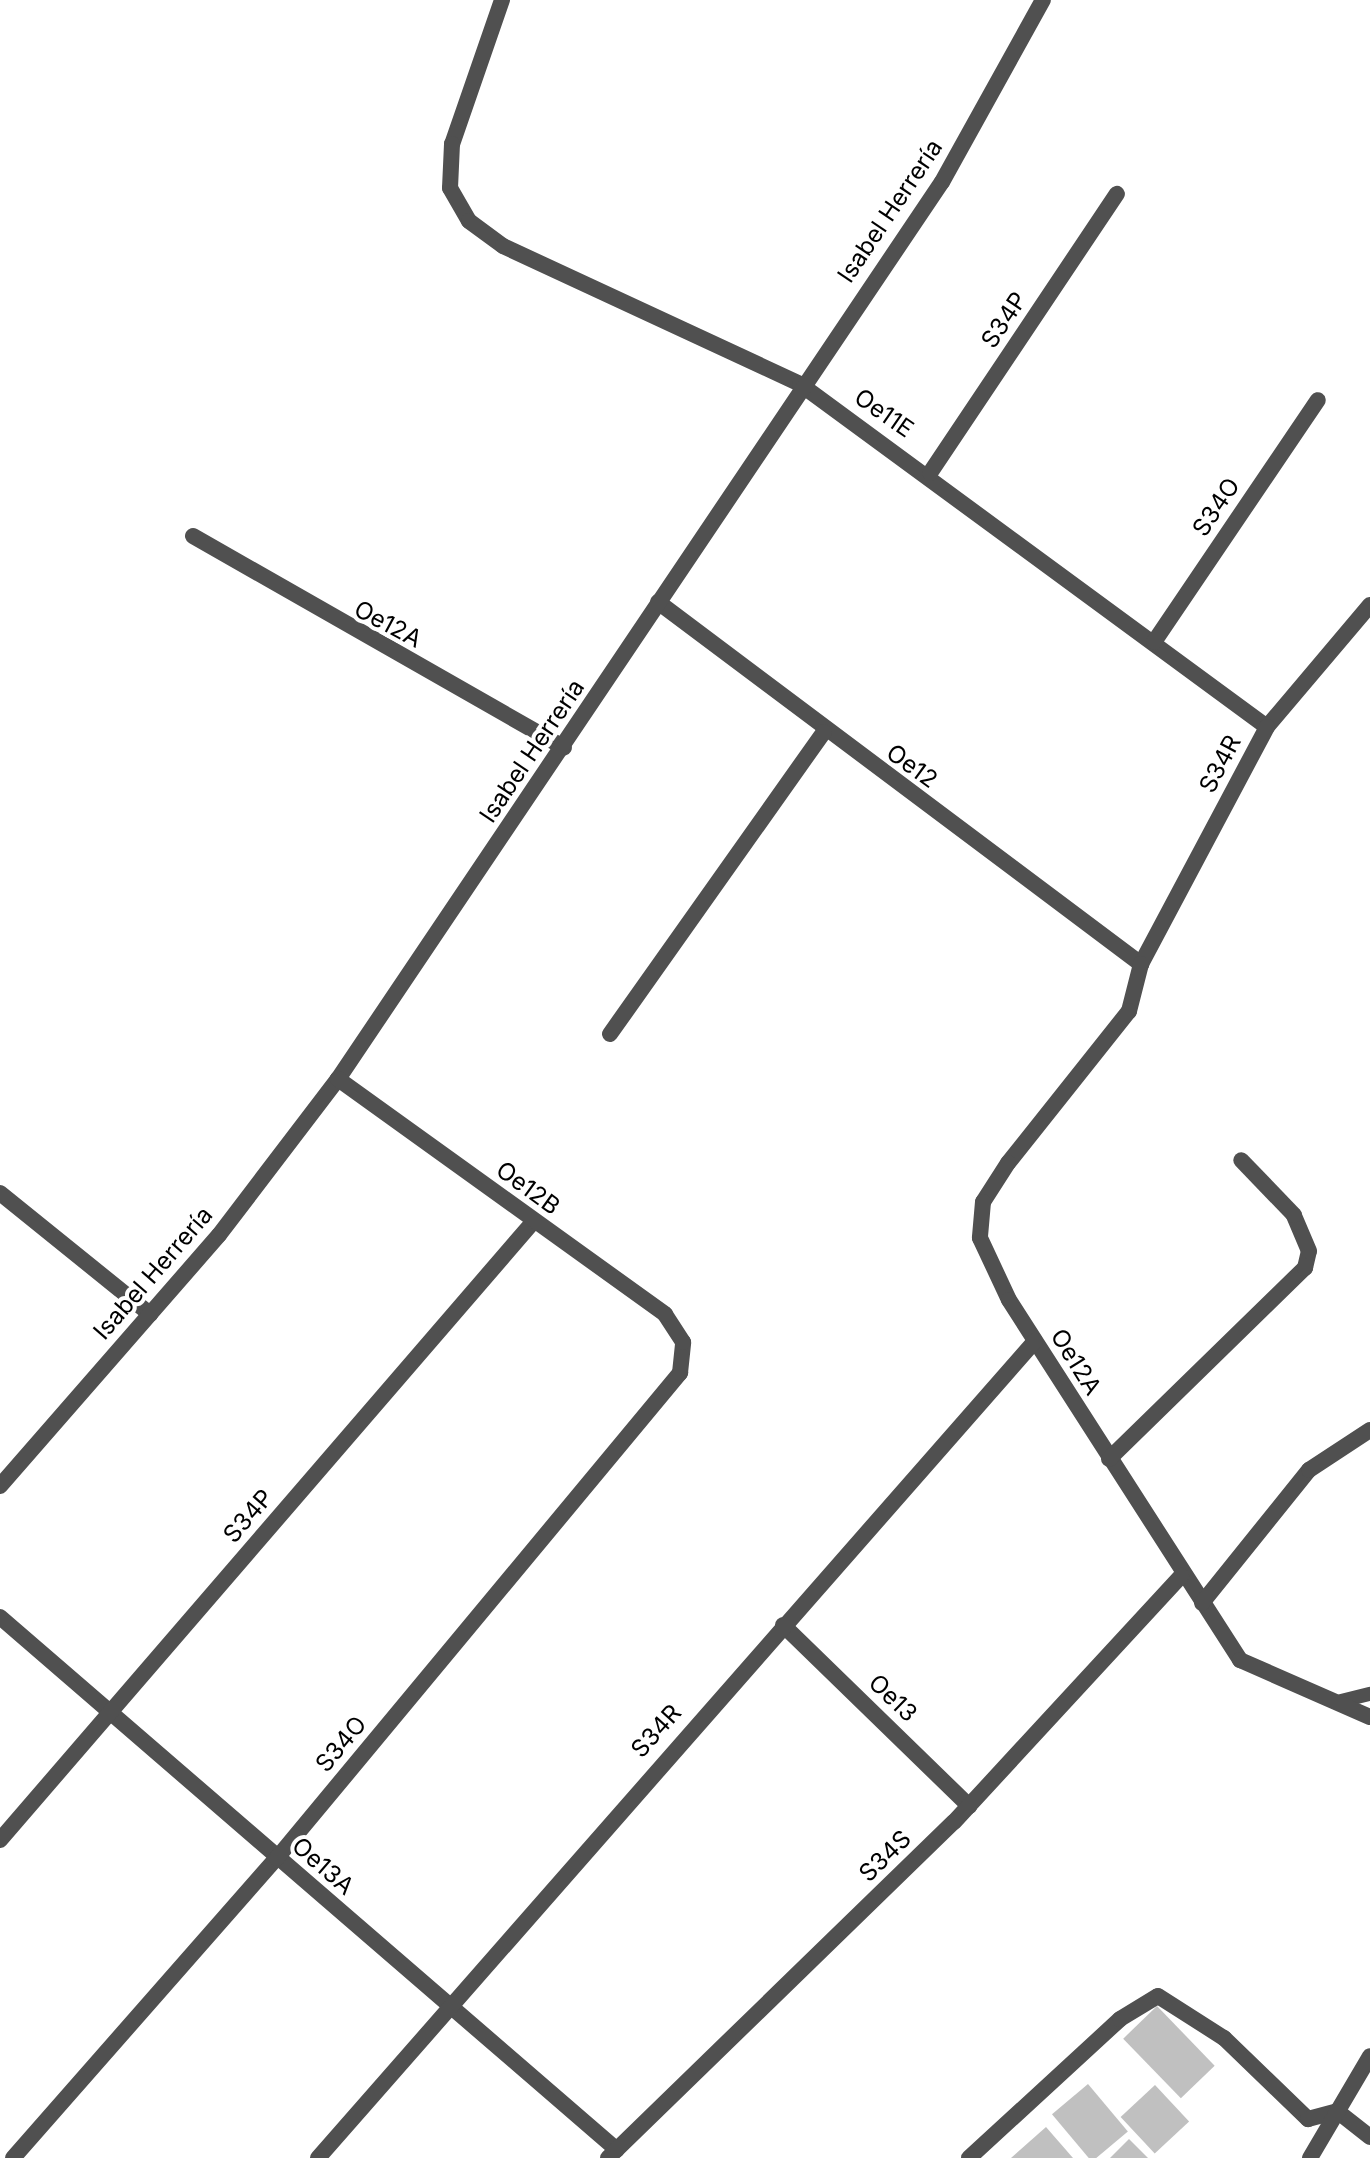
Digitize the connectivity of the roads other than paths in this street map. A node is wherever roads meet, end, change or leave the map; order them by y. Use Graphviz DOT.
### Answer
graph roads {
  1 [pos="502,0"];
  2 [pos="1043,0"];
  3 [pos="1117,194"];
  4 [pos="800,384"];
  5 [pos="1318,400"];
  6 [pos="930,473"];
  7 [pos="193,536"];
  8 [pos="658,602"];
  9 [pos="1370,605"];
  10 [pos="1154,642"];
  11 [pos="1267,727"];
  12 [pos="824,732"];
  13 [pos="564,748"];
  14 [pos="1141,964"];
  15 [pos="610,1034"];
  16 [pos="338,1079"];
  17 [pos="1241,1160"];
  18 [pos="0,1193"];
  19 [pos="533,1222"];
  20 [pos="150,1314"];
  21 [pos="1035,1341"];
  22 [pos="683,1342"];
  23 [pos="1370,1430"];
  24 [pos="1109,1459"];
  25 [pos="0,1486"];
  26 [pos="1181,1576"];
  27 [pos="1202,1603"];
  28 [pos="0,1617"];
  29 [pos="783,1625"];
  30 [pos="1370,1694"];
  31 [pos="1341,1701"];
  32 [pos="111,1713"];
  33 [pos="1370,1717"];
  34 [pos="969,1806"];
  35 [pos="0,1840"];
  36 [pos="274,1855"];
  37 [pos="446,2004"];
  38 [pos="1370,2056"];
  39 [pos="1337,2111"];
  40 [pos="1370,2137"];
  41 [pos="613,2154"];
  42 [pos="13,2158"];
  43 [pos="318,2158"];
  44 [pos="969,2158"];
  45 [pos="1310,2158"];
  1 -- 4 [label="street, Oe11E"];
  2 -- 4 [label="street, Isabel Herrería"];
  3 -- 6 [label="street, S34P"];
  4 -- 6 [label="street, Oe11E"];
  4 -- 8 [label="street, Isabel Herrería"];
  5 -- 10 [label="street, S34O"];
  6 -- 10 [label="street, Oe11E"];
  7 -- 13 [label="street, Oe12A"];
  8 -- 12 [label="street, Oe12"];
  8 -- 13 [label="street, Isabel Herrería"];
  9 -- 11 [label="street, S34R"];
  10 -- 11 [label="street, Oe11E"];
  11 -- 14 [label="street, S34R"];
  12 -- 14 [label="street, Oe12"];
  12 -- 15 [label="street"];
  13 -- 16 [label="street, Isabel Herrería"];
  14 -- 21 [label="street, Oe12A"];
  16 -- 19 [label="street, Oe12B"];
  16 -- 20 [label="street, Isabel Herrería"];
  17 -- 24 [label="street"];
  18 -- 20 [label="street"];
  19 -- 22 [label="street, Oe12B"];
  19 -- 32 [label="street, S34P"];
  20 -- 25 [label="street, Isabel Herrería"];
  21 -- 24 [label="street, Oe12A"];
  21 -- 29 [label="street, S34R"];
  22 -- 36 [label="street, S34O"];
  23 -- 27 [label="street"];
  24 -- 26 [label="street, Oe12A"];
  26 -- 27 [label="street, Oe12A"];
  26 -- 34 [label="street, S34S"];
  27 -- 31 [label="street, Oe12A"];
  28 -- 32 [label="street, Oe13A"];
  29 -- 34 [label="street, Oe13"];
  29 -- 37 [label="street, S34R"];
  30 -- 31 [label="lane"];
  31 -- 33 [label="street, Oe12A"];
  32 -- 35 [label="street, S34P"];
  32 -- 36 [label="street, Oe13A"];
  34 -- 41 [label="street, S34S"];
  36 -- 37 [label="street, Oe13A"];
  36 -- 42 [label="street, S34O"];
  37 -- 41 [label="street, Oe13A"];
  37 -- 43 [label="street, S34R"];
  38 -- 39 [label="street"];
  39 -- 40 [label="street"];
  39 -- 44 [label="street"];
  39 -- 45 [label="street"];
}
